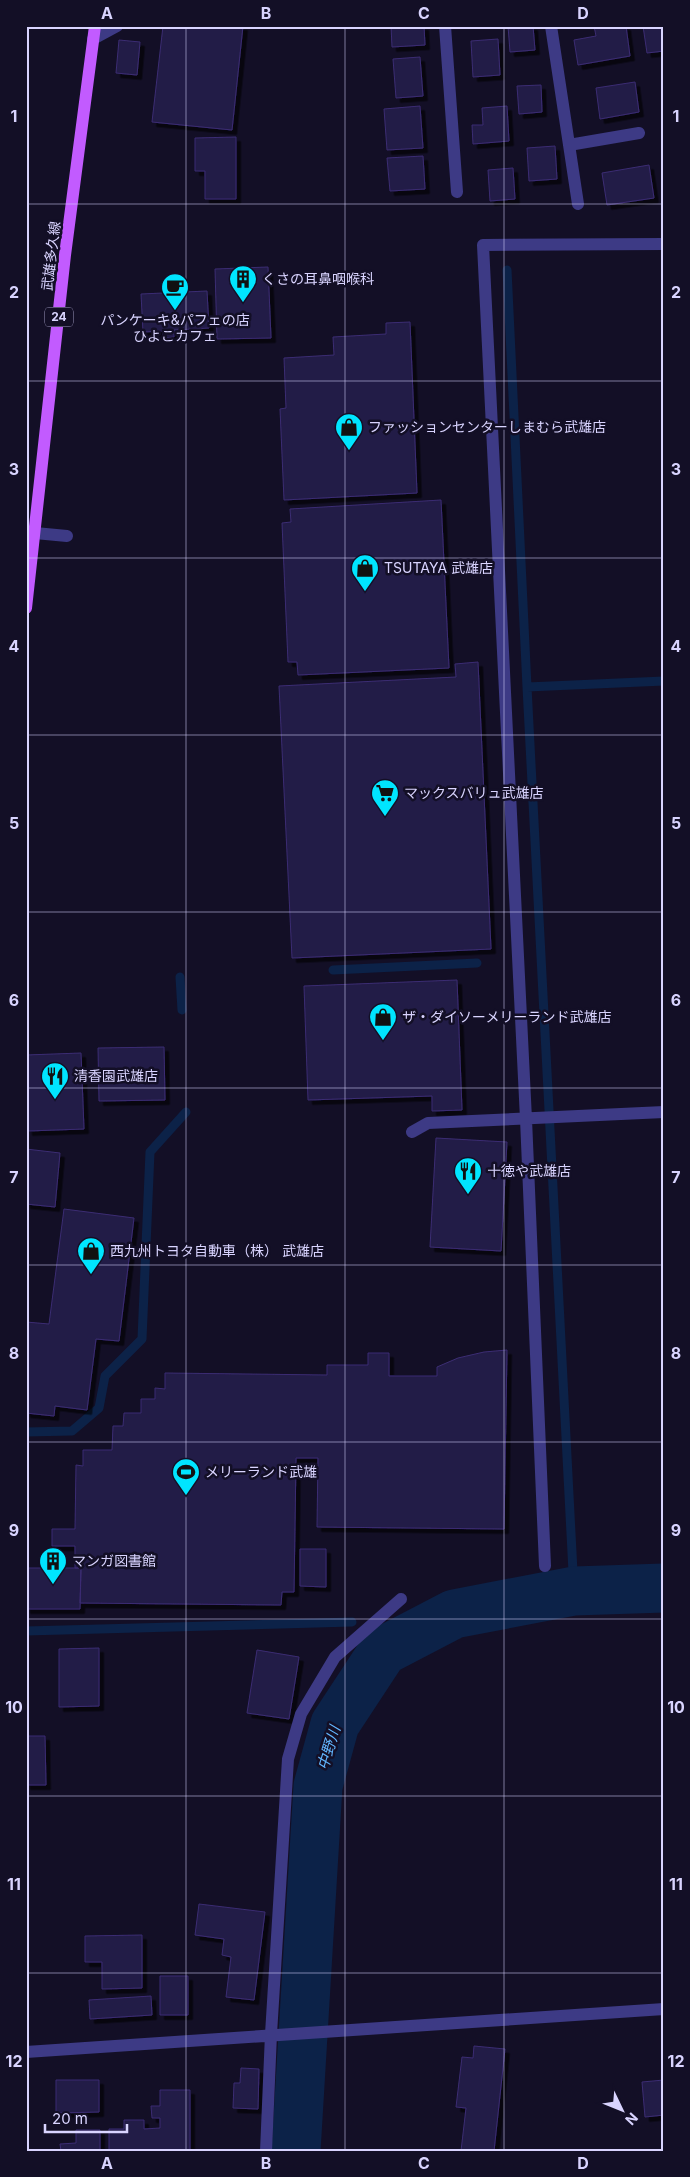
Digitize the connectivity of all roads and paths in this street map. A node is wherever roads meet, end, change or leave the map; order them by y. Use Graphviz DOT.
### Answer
graph roads {
  1 [pos="117,26"];
  2 [pos="445,26"];
  3 [pos="551,26"];
  4 [pos="94,32"];
  5 [pos="639,133"];
  6 [pos="569,144"];
  7 [pos="457,192"];
  8 [pos="578,204"];
  9 [pos="664,244"];
  10 [pos="35,533"];
  11 [pos="67,536"];
  12 [pos="26,608"];
  13 [pos="664,1112"];
  14 [pos="526,1119"];
  15 [pos="412,1132"];
  16 [pos="545,1566"];
  17 [pos="401,1599"];
  18 [pos="664,2008"];
  19 [pos="276,2034"];
  20 [pos="26,2052"];
  21 [pos="266,2151"];
  1 -- 4 [label="street"];
  2 -- 7 [label="street"];
  3 -- 6 [label="street"];
  4 -- 10 [label="main road, 武雄多久線 / 24"];
  5 -- 6 [label="street"];
  6 -- 8 [label="street"];
  9 -- 14 [label="street"];
  10 -- 11 [label="street"];
  10 -- 12 [label="main road, 武雄多久線 / 24"];
  13 -- 14 [label="street"];
  14 -- 15 [label="street"];
  14 -- 16 [label="street"];
  17 -- 19 [label="street"];
  18 -- 19 [label="street"];
  19 -- 20 [label="street"];
  19 -- 21 [label="street"];
}
